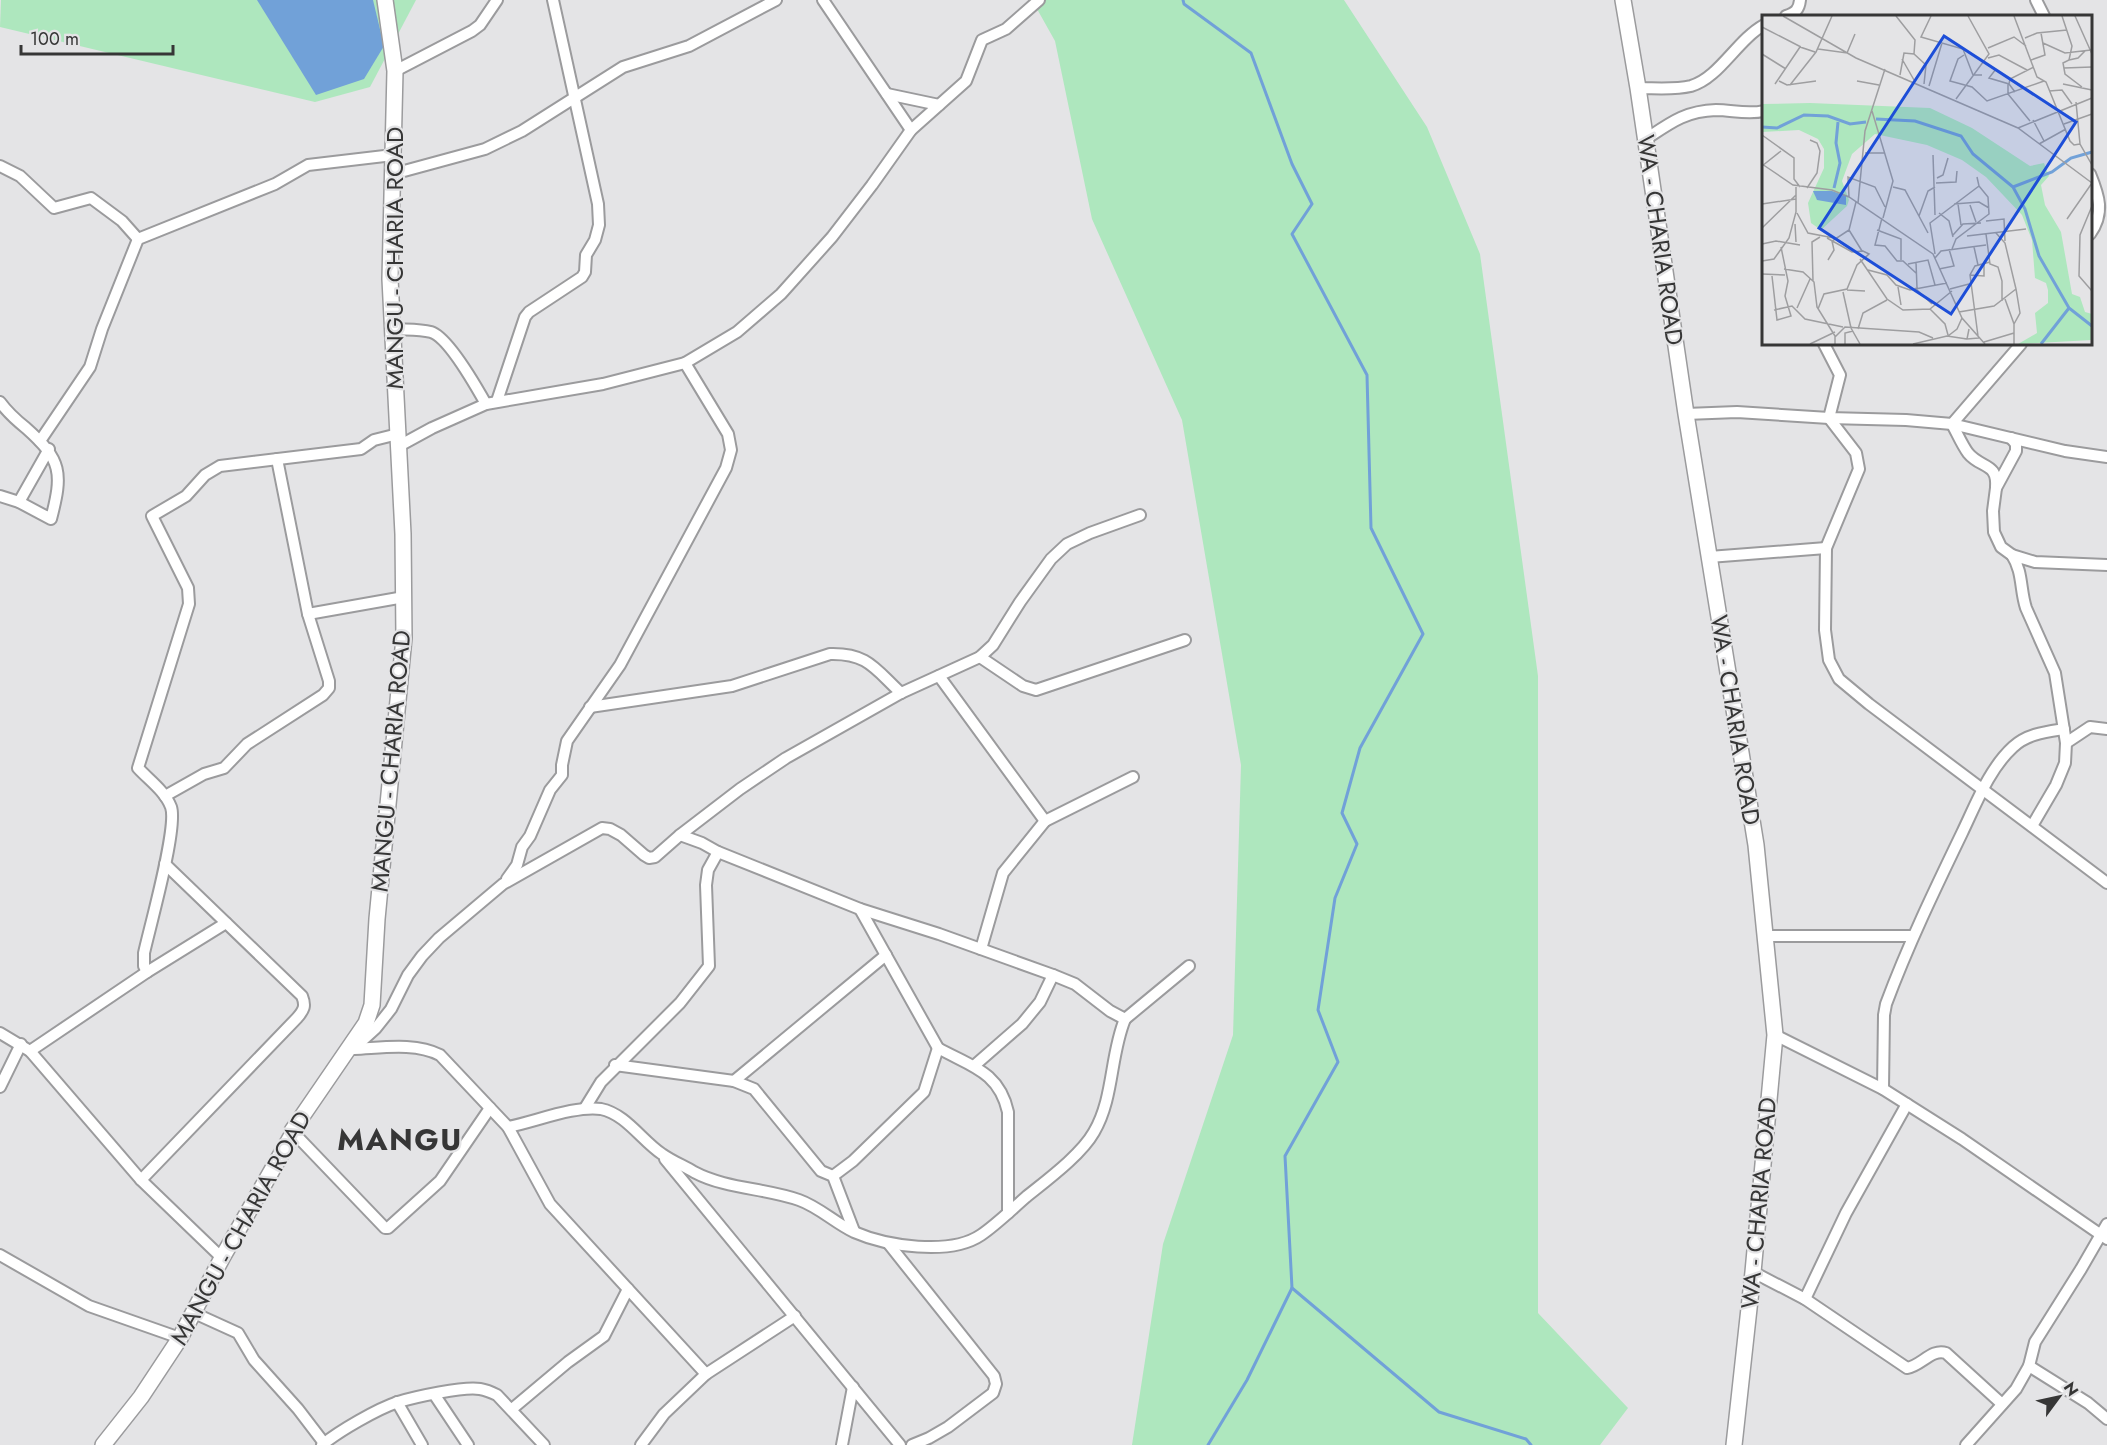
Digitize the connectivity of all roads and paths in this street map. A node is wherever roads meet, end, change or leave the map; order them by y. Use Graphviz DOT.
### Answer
graph roads {
  1 [pos="385,0"];
  2 [pos="497,0"];
  3 [pos="554,0"];
  4 [pos="776,0"];
  5 [pos="822,0"];
  6 [pos="1039,0"];
  7 [pos="1623,0"];
  8 [pos="1800,0"];
  9 [pos="2036,0"];
  10 [pos="1789,15"];
  11 [pos="2044,15"];
  12 [pos="1762,26"];
  13 [pos="395,71"];
  14 [pos="1638,88"];
  15 [pos="887,94"];
  16 [pos="573,98"];
  17 [pos="939,105"];
  18 [pos="1762,112"];
  19 [pos="911,130"];
  20 [pos="1646,139"];
  21 [pos="393,155"];
  22 [pos="0,165"];
  23 [pos="393,174"];
  24 [pos="2092,177"];
  25 [pos="2092,232"];
  26 [pos="138,239"];
  27 [pos="393,329"];
  28 [pos="1825,345"];
  29 [pos="2020,345"];
  30 [pos="685,363"];
  31 [pos="0,402"];
  32 [pos="491,403"];
  33 [pos="1686,414"];
  34 [pos="1829,418"];
  35 [pos="1952,424"];
  36 [pos="2011,438"];
  37 [pos="399,440"];
  38 [pos="44,445"];
  39 [pos="2107,457"];
  40 [pos="277,459"];
  41 [pos="1996,488"];
  42 [pos="0,496"];
  43 [pos="19,502"];
  44 [pos="1140,515"];
  45 [pos="1826,548"];
  46 [pos="2012,555"];
  47 [pos="1709,557"];
  48 [pos="2107,565"];
  49 [pos="404,597"];
  50 [pos="308,614"];
  51 [pos="1185,640"];
  52 [pos="980,657"];
  53 [pos="939,676"];
  54 [pos="901,693"];
  55 [pos="590,707"];
  56 [pos="2064,729"];
  57 [pos="2107,729"];
  58 [pos="2066,743"];
  59 [pos="1133,777"];
  60 [pos="1983,789"];
  61 [pos="165,796"];
  62 [pos="1045,821"];
  63 [pos="2032,826"];
  64 [pos="680,835"];
  65 [pos="718,852"];
  66 [pos="165,864"];
  67 [pos="2107,883"];
  68 [pos="503,884"];
  69 [pos="860,909"];
  70 [pos="226,922"];
  71 [pos="1765,936"];
  72 [pos="1912,936"];
  73 [pos="981,949"];
  74 [pos="886,955"];
  75 [pos="1189,966"];
  76 [pos="147,972"];
  77 [pos="1053,975"];
  78 [pos="1125,1019"];
  79 [pos="0,1033"];
  80 [pos="1775,1035"];
  81 [pos="26,1048"];
  82 [pos="354,1048"];
  83 [pos="938,1048"];
  84 [pos="341,1060"];
  85 [pos="615,1065"];
  86 [pos="975,1065"];
  87 [pos="734,1081"];
  88 [pos="0,1087"];
  89 [pos="1883,1089"];
  90 [pos="1907,1104"];
  91 [pos="490,1108"];
  92 [pos="585,1108"];
  93 [pos="508,1127"];
  94 [pos="292,1131"];
  95 [pos="661,1154"];
  96 [pos="834,1176"];
  97 [pos="141,1180"];
  98 [pos="1008,1213"];
  99 [pos="2107,1224"];
  100 [pos="854,1232"];
  101 [pos="2104,1236"];
  102 [pos="888,1244"];
  103 [pos="0,1255"];
  104 [pos="222,1258"];
  105 [pos="1753,1272"];
  106 [pos="628,1289"];
  107 [pos="1805,1299"];
  108 [pos="194,1313"];
  109 [pos="795,1316"];
  110 [pos="180,1338"];
  111 [pos="2029,1366"];
  112 [pos="706,1374"];
  113 [pos="853,1387"];
  114 [pos="434,1394"];
  115 [pos="397,1402"];
  116 [pos="2002,1404"];
  117 [pos="512,1409"];
  118 [pos="2107,1419"];
  119 [pos="323,1444"];
  120 [pos="103,1445"];
  121 [pos="422,1445"];
  122 [pos="468,1445"];
  123 [pos="544,1445"];
  124 [pos="640,1445"];
  125 [pos="842,1445"];
  126 [pos="900,1445"];
  127 [pos="912,1445"];
  128 [pos="1734,1445"];
  129 [pos="1966,1445"];
  1 -- 13 [label="street, MANGU - CHARIA ROAD"];
  2 -- 13 [label="street"];
  3 -- 16 [label="street"];
  4 -- 16 [label="street"];
  5 -- 15 [label="street"];
  6 -- 17 [label="street"];
  7 -- 14 [label="street, WA - CHARIA ROAD"];
  8 -- 10 [label="street"];
  9 -- 11 [label="street"];
  12 -- 14 [label="street"];
  13 -- 21 [label="street, MANGU - CHARIA ROAD"];
  14 -- 20 [label="street, WA - CHARIA ROAD"];
  15 -- 17 [label="street"];
  15 -- 19 [label="street"];
  16 -- 23 [label="street"];
  16 -- 32 [label="street"];
  17 -- 19 [label="street"];
  18 -- 20 [label="street"];
  19 -- 30 [label="street"];
  20 -- 33 [label="street, WA - CHARIA ROAD"];
  21 -- 23 [label="street, MANGU - CHARIA ROAD"];
  21 -- 26 [label="street"];
  22 -- 26 [label="street"];
  23 -- 27 [label="street, MANGU - CHARIA ROAD"];
  24 -- 25 [label="street"];
  26 -- 38 [label="street"];
  27 -- 32 [label="street"];
  27 -- 37 [label="street, MANGU - CHARIA ROAD"];
  28 -- 34 [label="street"];
  29 -- 35 [label="street"];
  30 -- 32 [label="street"];
  30 -- 55 [label="street"];
  31 -- 38 [label="street"];
  32 -- 37 [label="street"];
  33 -- 34 [label="street"];
  33 -- 47 [label="street, WA - CHARIA ROAD"];
  34 -- 35 [label="street"];
  34 -- 45 [label="street"];
  35 -- 36 [label="street"];
  35 -- 41 [label="street"];
  36 -- 39 [label="street"];
  36 -- 41 [label="street"];
  37 -- 40 [label="street"];
  37 -- 49 [label="street, MANGU - CHARIA ROAD"];
  38 -- 43 [label="street"];
  38 -- 43 [label="street"];
  40 -- 50 [label="street"];
  40 -- 61 [label="street"];
  41 -- 46 [label="street"];
  42 -- 43 [label="street"];
  44 -- 52 [label="street"];
  45 -- 47 [label="street"];
  45 -- 60 [label="street"];
  46 -- 48 [label="street"];
  46 -- 56 [label="street"];
  47 -- 71 [label="street, WA - CHARIA ROAD"];
  49 -- 50 [label="street"];
  49 -- 84 [label="street, MANGU - CHARIA ROAD"];
  50 -- 61 [label="street"];
  51 -- 52 [label="street"];
  52 -- 53 [label="street"];
  53 -- 54 [label="street"];
  53 -- 62 [label="street"];
  54 -- 55 [label="street"];
  54 -- 64 [label="street"];
  55 -- 68 [label="street"];
  56 -- 58 [label="street"];
  56 -- 60 [label="street"];
  57 -- 58 [label="street"];
  58 -- 63 [label="street"];
  59 -- 62 [label="street"];
  60 -- 63 [label="street"];
  60 -- 72 [label="street"];
  61 -- 66 [label="street"];
  62 -- 73 [label="street"];
  63 -- 67 [label="street"];
  64 -- 65 [label="street"];
  64 -- 68 [label="street"];
  65 -- 69 [label="street"];
  65 -- 85 [label="street"];
  66 -- 70 [label="street"];
  66 -- 76 [label="street"];
  68 -- 82 [label="street"];
  69 -- 73 [label="street"];
  69 -- 74 [label="street"];
  70 -- 76 [label="street"];
  70 -- 97 [label="street"];
  71 -- 72 [label="street"];
  71 -- 80 [label="street, WA - CHARIA ROAD"];
  72 -- 89 [label="street"];
  73 -- 77 [label="street"];
  74 -- 83 [label="street"];
  74 -- 87 [label="street"];
  75 -- 78 [label="street"];
  76 -- 81 [label="street"];
  77 -- 78 [label="street"];
  77 -- 86 [label="street"];
  78 -- 98 [label="street"];
  79 -- 81 [label="street"];
  80 -- 89 [label="street"];
  80 -- 105 [label="street, WA - CHARIA ROAD"];
  81 -- 88 [label="street"];
  81 -- 97 [label="street"];
  82 -- 84 [label="street"];
  82 -- 91 [label="street"];
  83 -- 86 [label="street"];
  83 -- 96 [label="street"];
  84 -- 94 [label="street, MANGU - CHARIA ROAD"];
  85 -- 87 [label="street"];
  85 -- 92 [label="street"];
  86 -- 98 [label="street"];
  87 -- 96 [label="street"];
  89 -- 90 [label="street"];
  90 -- 101 [label="street"];
  90 -- 107 [label="street"];
  91 -- 93 [label="street"];
  91 -- 94 [label="street"];
  92 -- 93 [label="street"];
  92 -- 95 [label="street"];
  93 -- 106 [label="street"];
  94 -- 104 [label="street, MANGU - CHARIA ROAD"];
  95 -- 100 [label="street"];
  95 -- 109 [label="street"];
  96 -- 100 [label="street"];
  97 -- 104 [label="street"];
  98 -- 102 [label="street"];
  99 -- 101 [label="street"];
  100 -- 102 [label="street"];
  101 -- 111 [label="street"];
  102 -- 127 [label="street"];
  103 -- 110 [label="street"];
  104 -- 108 [label="street, MANGU - CHARIA ROAD"];
  105 -- 107 [label="street"];
  105 -- 128 [label="street, WA - CHARIA ROAD"];
  106 -- 112 [label="street"];
  106 -- 117 [label="street"];
  107 -- 116 [label="street"];
  108 -- 110 [label="street, MANGU - CHARIA ROAD"];
  108 -- 119 [label="street"];
  109 -- 112 [label="street"];
  109 -- 113 [label="street"];
  110 -- 120 [label="street, MANGU - CHARIA ROAD"];
  111 -- 116 [label="street"];
  111 -- 118 [label="street"];
  112 -- 124 [label="street"];
  113 -- 125 [label="street"];
  113 -- 126 [label="street"];
  114 -- 115 [label="street"];
  114 -- 117 [label="street"];
  114 -- 122 [label="street"];
  115 -- 119 [label="street"];
  115 -- 121 [label="street"];
  116 -- 129 [label="street"];
  117 -- 123 [label="street"];
}
